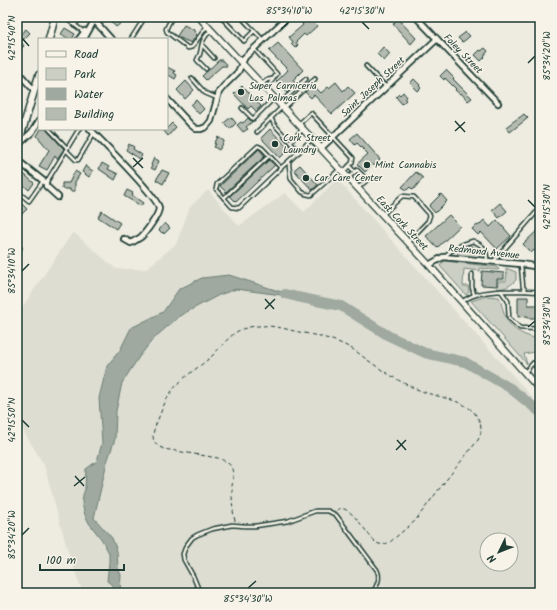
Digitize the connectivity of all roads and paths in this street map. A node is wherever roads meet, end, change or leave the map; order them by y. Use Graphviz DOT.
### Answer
graph roads {
  1 [pos="55,17"];
  2 [pos="64,17"];
  3 [pos="77,17"];
  4 [pos="145,17"];
  5 [pos="172,17"];
  6 [pos="199,17"];
  7 [pos="221,17"];
  8 [pos="242,17"];
  9 [pos="288,17"];
  10 [pos="416,17"];
  11 [pos="95,19"];
  12 [pos="74,25"];
  13 [pos="209,28"];
  14 [pos="254,31"];
  15 [pos="84,32"];
  16 [pos="49,38"];
  17 [pos="80,38"];
  18 [pos="85,38"];
  19 [pos="110,38"];
  20 [pos="132,38"];
  21 [pos="437,39"];
  22 [pos="263,40"];
  23 [pos="202,44"];
  24 [pos="254,49"];
  25 [pos="214,58"];
  26 [pos="243,64"];
  27 [pos="366,66"];
  28 [pos="206,69"];
  29 [pos="17,71"];
  30 [pos="38,78"];
  31 [pos="192,78"];
  32 [pos="272,79"];
  33 [pos="315,79"];
  34 [pos="306,80"];
  35 [pos="264,86"];
  36 [pos="386,86"];
  37 [pos="34,90"];
  38 [pos="217,98"];
  39 [pos="274,98"];
  40 [pos="168,100"];
  41 [pos="498,103"];
  42 [pos="282,106"];
  43 [pos="242,108"];
  44 [pos="271,118"];
  45 [pos="38,123"];
  46 [pos="17,124"];
  47 [pos="301,127"];
  48 [pos="23,128"];
  49 [pos="50,130"];
  50 [pos="78,130"];
  51 [pos="92,131"];
  52 [pos="257,132"];
  53 [pos="333,137"];
  54 [pos="312,139"];
  55 [pos="290,142"];
  56 [pos="18,147"];
  57 [pos="321,148"];
  58 [pos="67,149"];
  59 [pos="299,152"];
  60 [pos="269,156"];
  61 [pos="17,160"];
  62 [pos="289,161"];
  63 [pos="349,166"];
  64 [pos="280,168"];
  65 [pos="342,171"];
  66 [pos="355,172"];
  67 [pos="348,178"];
  68 [pos="44,182"];
  69 [pos="358,188"];
  70 [pos="17,191"];
  71 [pos="58,196"];
  72 [pos="224,198"];
  73 [pos="540,208"];
  74 [pos="382,215"];
  75 [pos="124,239"];
  76 [pos="408,242"];
  77 [pos="17,245"];
  78 [pos="17,252"];
  79 [pos="445,257"];
  80 [pos="490,262"];
  81 [pos="521,264"];
  82 [pos="429,265"];
  83 [pos="540,267"];
  84 [pos="472,274"];
  85 [pos="501,291"];
  86 [pos="526,291"];
  87 [pos="540,292"];
  88 [pos="474,295"];
  89 [pos="462,302"];
  90 [pos="540,329"];
  91 [pos="540,371"];
  92 [pos="524,372"];
  93 [pos="540,390"];
  94 [pos="334,514"];
  95 [pos="236,524"];
  96 [pos="200,593"];
  97 [pos="373,593"];
  1 -- 16 [label="main road"];
  2 -- 12 [label="lane"];
  3 -- 12 [label="lane"];
  4 -- 20 [label="lane"];
  5 -- 13 [label="lane"];
  6 -- 13 [label="street, East Cork Street"];
  7 -- 14 [label="lane"];
  8 -- 14 [label="lane"];
  9 -- 22 [label="street"];
  10 -- 21 [label="street, Foley Street"];
  11 -- 15 [label="street"];
  11 -- 18 [label="street"];
  11 -- 19 [label="street"];
  12 -- 15 [label="lane"];
  13 -- 23 [label="lane"];
  13 -- 26 [label="street, East Cork Street"];
  14 -- 22 [label="lane"];
  15 -- 17 [label="street"];
  21 -- 36 [label="street, Saint Joseph Street"];
  21 -- 41 [label="street, Foley Street"];
  22 -- 24 [label="street"];
  23 -- 25 [label="lane"];
  23 -- 28 [label="lane"];
  24 -- 26 [label="street"];
  24 -- 32 [label="lane"];
  26 -- 35 [label="street, East Cork Street"];
  26 -- 38 [label="street"];
  27 -- 36 [label="lane"];
  29 -- 37 [label="street"];
  30 -- 37 [label="main road"];
  31 -- 38 [label="lane"];
  32 -- 35 [label="lane"];
  32 -- 35 [label="lane"];
  33 -- 42 [label="lane"];
  34 -- 42 [label="lane"];
  35 -- 39 [label="street, East Cork Street"];
  36 -- 53 [label="street, Saint Joseph Street"];
  37 -- 48 [label="main road"];
  38 -- 40 [label="street"];
  39 -- 42 [label="street, East Cork Street"];
  39 -- 43 [label="lane"];
  42 -- 44 [label="lane"];
  42 -- 47 [label="street, East Cork Street"];
  44 -- 52 [label="lane"];
  44 -- 55 [label="lane"];
  45 -- 56 [label="street"];
  46 -- 48 [label="lane"];
  47 -- 53 [label="lane"];
  47 -- 54 [label="street, East Cork Street"];
  47 -- 55 [label="lane"];
  48 -- 56 [label="main road"];
  49 -- 58 [label="lane"];
  50 -- 58 [label="lane"];
  51 -- 58 [label="lane"];
  51 -- 75 [label="street"];
  53 -- 57 [label="street, Saint Joseph Street"];
  53 -- 63 [label="lane"];
  54 -- 57 [label="street, East Cork Street"];
  54 -- 59 [label="lane"];
  55 -- 59 [label="lane"];
  57 -- 65 [label="street, East Cork Street"];
  58 -- 68 [label="lane"];
  59 -- 62 [label="lane"];
  60 -- 64 [label="lane"];
  60 -- 72 [label="lane"];
  60 -- 72 [label="lane"];
  61 -- 68 [label="street"];
  62 -- 64 [label="lane"];
  62 -- 65 [label="lane"];
  63 -- 65 [label="lane"];
  63 -- 66 [label="lane"];
  64 -- 72 [label="lane"];
  65 -- 67 [label="street, East Cork Street"];
  66 -- 67 [label="lane"];
  66 -- 69 [label="lane"];
  67 -- 69 [label="street, East Cork Street"];
  68 -- 70 [label="lane"];
  68 -- 71 [label="street"];
  69 -- 74 [label="street, East Cork Street"];
  73 -- 80 [label="lane"];
  74 -- 76 [label="street, East Cork Street"];
  74 -- 76 [label="lane"];
  76 -- 82 [label="street, East Cork Street"];
  77 -- 78 [label="lane"];
  79 -- 80 [label="street, Redmond Avenue"];
  79 -- 80 [label="lane"];
  79 -- 82 [label="street, Redmond Avenue"];
  80 -- 81 [label="street, Redmond Avenue"];
  81 -- 83 [label="street, Redmond Avenue"];
  81 -- 86 [label="lane"];
  82 -- 89 [label="street, East Cork Street"];
  84 -- 88 [label="lane"];
  85 -- 86 [label="lane"];
  85 -- 88 [label="lane"];
  85 -- 90 [label="lane"];
  86 -- 87 [label="lane"];
  88 -- 89 [label="lane"];
  89 -- 92 [label="street, East Cork Street"];
  91 -- 92 [label="lane"];
  92 -- 93 [label="street, East Cork Street"];
  94 -- 95 [label="lane"];
  94 -- 95 [label="path"];
  94 -- 97 [label="lane"];
  95 -- 96 [label="lane"];
}
